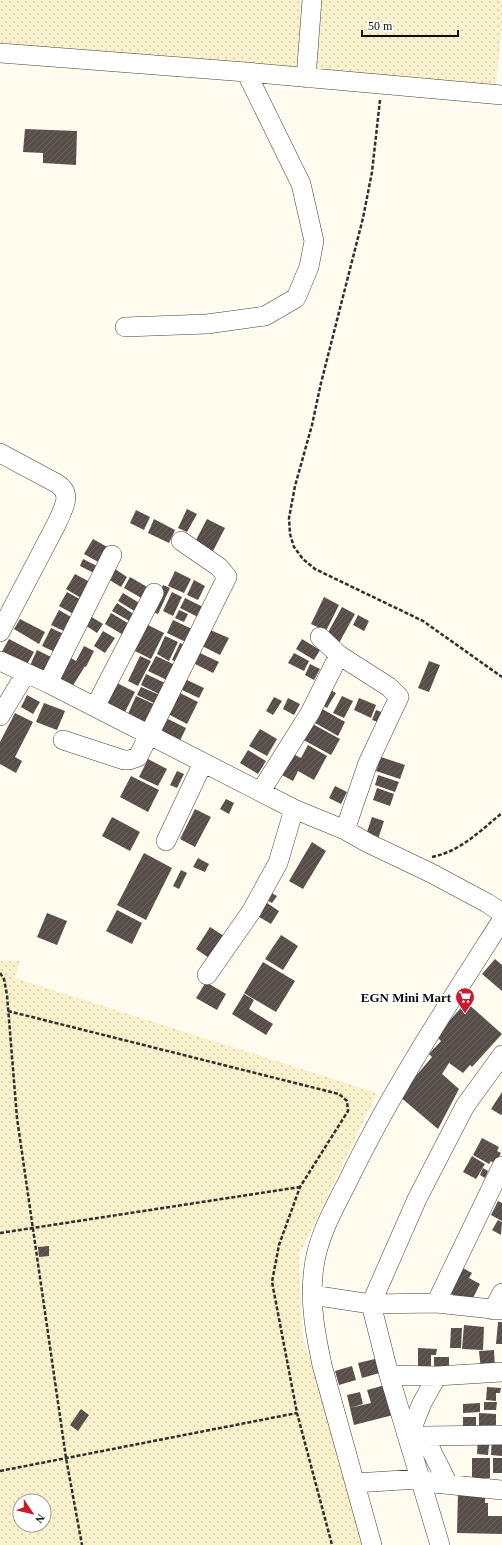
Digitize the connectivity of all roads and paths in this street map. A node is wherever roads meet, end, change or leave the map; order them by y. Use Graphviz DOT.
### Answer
graph roads {
  1 [pos="312,0"];
  2 [pos="0,53"];
  3 [pos="246,72"];
  4 [pos="306,78"];
  5 [pos="382,85"];
  6 [pos="502,95"];
  7 [pos="125,327"];
  8 [pos="0,452"];
  9 [pos="181,541"];
  10 [pos="112,556"];
  11 [pos="154,593"];
  12 [pos="0,632"];
  13 [pos="320,636"];
  14 [pos="339,655"];
  15 [pos="0,660"];
  16 [pos="26,673"];
  17 [pos="502,677"];
  18 [pos="48,683"];
  19 [pos="95,707"];
  20 [pos="0,716"];
  21 [pos="150,735"];
  22 [pos="63,740"];
  23 [pos="203,763"];
  24 [pos="260,790"];
  25 [pos="294,808"];
  26 [pos="502,813"];
  27 [pos="345,830"];
  28 [pos="166,841"];
  29 [pos="408,862"];
  30 [pos="502,913"];
  31 [pos="502,920"];
  32 [pos="0,973"];
  33 [pos="207,975"];
  34 [pos="8,1011"];
  35 [pos="502,1055"];
  36 [pos="502,1166"];
  37 [pos="300,1187"];
  38 [pos="34,1226"];
  39 [pos="0,1233"];
  40 [pos="502,1293"];
  41 [pos="312,1295"];
  42 [pos="436,1303"];
  43 [pos="371,1304"];
  44 [pos="498,1310"];
  45 [pos="502,1372"];
  46 [pos="389,1375"];
  47 [pos="437,1376"];
  48 [pos="297,1413"];
  49 [pos="413,1434"];
  50 [pos="446,1434"];
  51 [pos="502,1435"];
  52 [pos="66,1458"];
  53 [pos="438,1462"];
  54 [pos="0,1471"];
  55 [pos="419,1479"];
  56 [pos="355,1483"];
  57 [pos="448,1484"];
  58 [pos="502,1490"];
  59 [pos="82,1545"];
  60 [pos="332,1545"];
  61 [pos="372,1545"];
  62 [pos="440,1545"];
  1 -- 4 [label="street"];
  2 -- 3 [label="street"];
  3 -- 4 [label="street"];
  3 -- 7 [label="street"];
  4 -- 5 [label="street"];
  5 -- 6 [label="street"];
  5 -- 17 [label="path"];
  8 -- 12 [label="street"];
  9 -- 21 [label="street"];
  10 -- 18 [label="street"];
  11 -- 19 [label="street"];
  13 -- 14 [label="street"];
  14 -- 24 [label="street"];
  14 -- 27 [label="street"];
  15 -- 16 [label="street"];
  16 -- 18 [label="street"];
  16 -- 20 [label="street"];
  18 -- 19 [label="street"];
  19 -- 21 [label="street"];
  21 -- 22 [label="street"];
  21 -- 23 [label="street"];
  23 -- 24 [label="street"];
  23 -- 28 [label="street"];
  24 -- 25 [label="street"];
  25 -- 27 [label="street"];
  25 -- 33 [label="street"];
  26 -- 29 [label="path"];
  27 -- 29 [label="street"];
  29 -- 30 [label="street"];
  31 -- 41 [label="street"];
  32 -- 34 [label="path"];
  34 -- 37 [label="path"];
  34 -- 38 [label="path"];
  35 -- 43 [label="street"];
  36 -- 42 [label="street"];
  37 -- 38 [label="path"];
  37 -- 48 [label="path"];
  38 -- 39 [label="path"];
  38 -- 52 [label="path"];
  40 -- 44 [label="street"];
  41 -- 43 [label="street"];
  41 -- 56 [label="street"];
  42 -- 43 [label="street"];
  42 -- 44 [label="street"];
  43 -- 46 [label="street"];
  45 -- 47 [label="street"];
  46 -- 47 [label="street"];
  46 -- 49 [label="street"];
  47 -- 49 [label="street"];
  48 -- 52 [label="path"];
  48 -- 60 [label="path"];
  49 -- 50 [label="street"];
  49 -- 53 [label="street"];
  49 -- 55 [label="street"];
  50 -- 51 [label="street"];
  50 -- 53 [label="street"];
  52 -- 54 [label="path"];
  52 -- 59 [label="path"];
  53 -- 57 [label="street"];
  55 -- 56 [label="street"];
  55 -- 57 [label="street"];
  55 -- 62 [label="street"];
  56 -- 61 [label="street"];
  57 -- 58 [label="street"];
}
